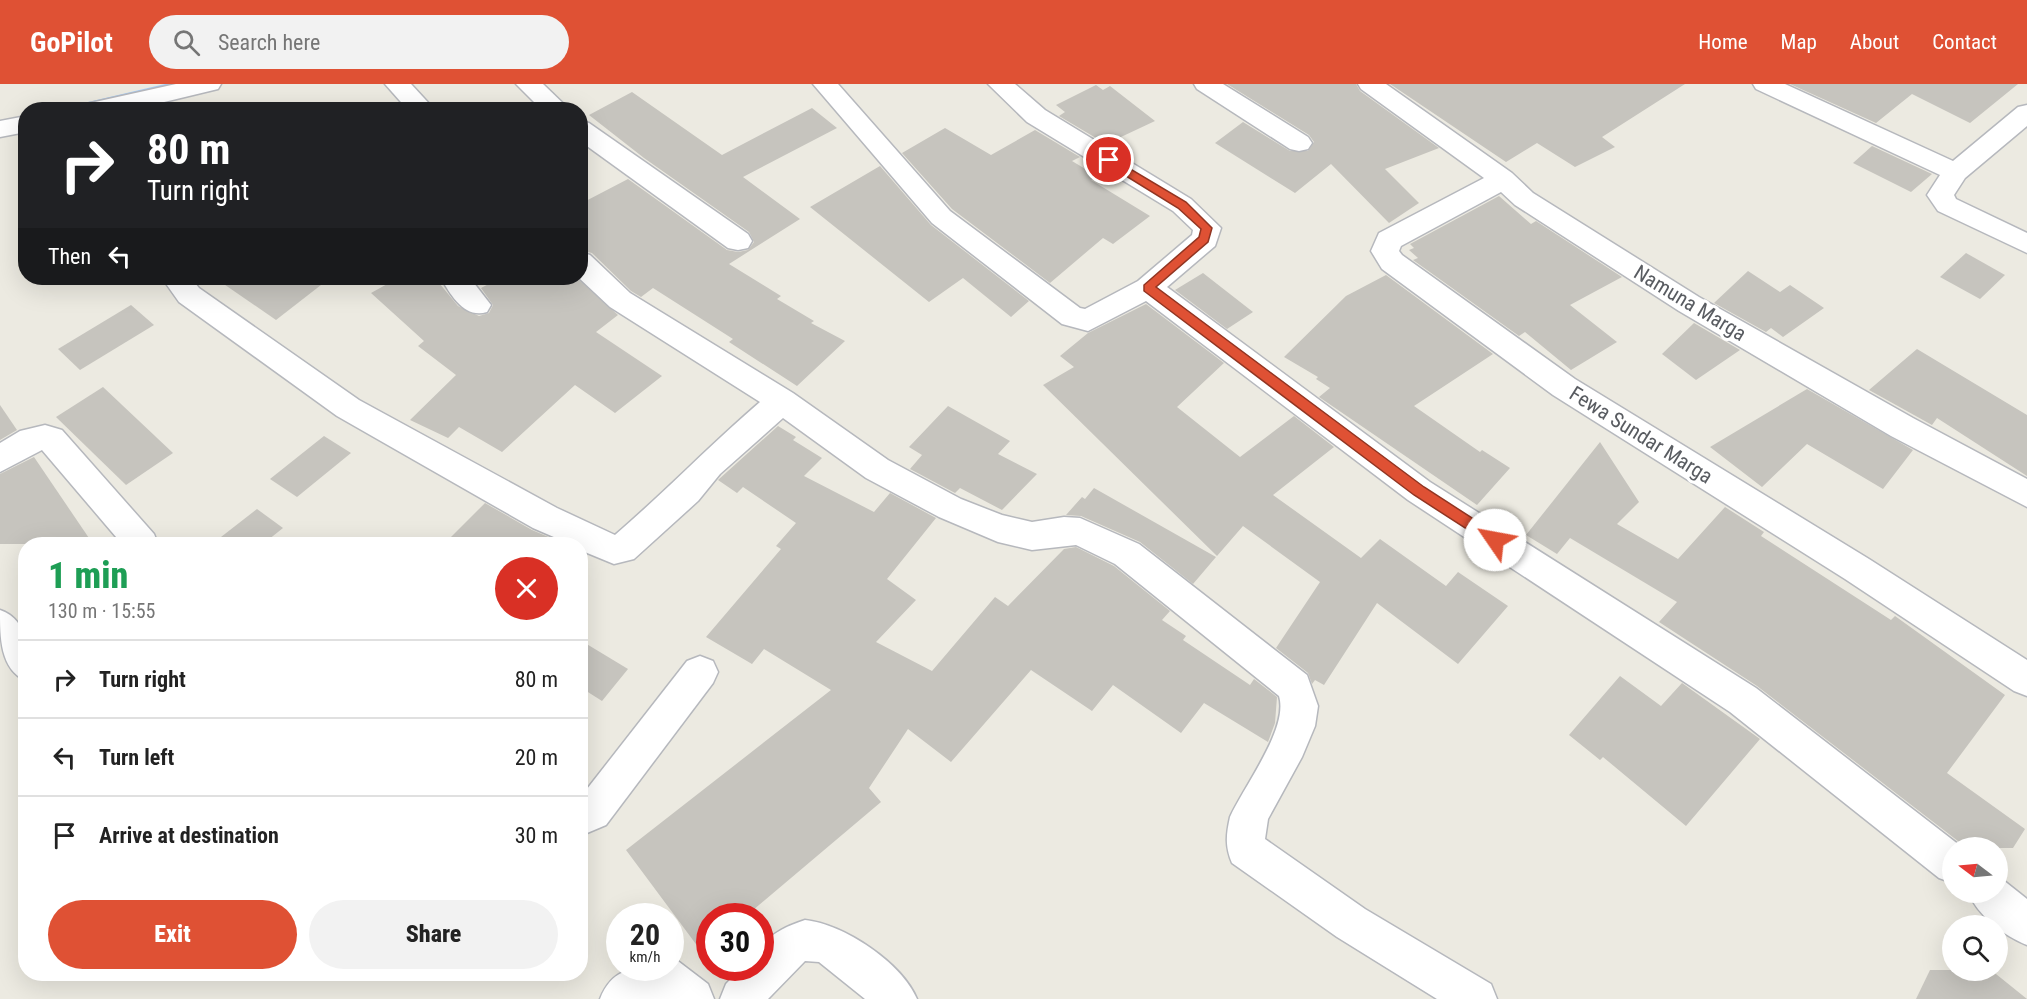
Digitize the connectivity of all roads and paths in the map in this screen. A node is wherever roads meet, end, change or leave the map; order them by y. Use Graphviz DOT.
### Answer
graph roads {
  1 [pos="209,84"];
  2 [pos="397,84"];
  3 [pos="528,84"];
  4 [pos="825,84"];
  5 [pos="1000,84"];
  6 [pos="1206,84"];
  7 [pos="1370,84"];
  8 [pos="1766,84"];
  9 [pos="141,102"];
  10 [pos="415,102"];
  11 [pos="549,102"];
  12 [pos="2024,121"];
  13 [pos="18,126"];
  14 [pos="0,129"];
  15 [pos="588,135"];
  16 [pos="1299,143"];
  17 [pos="1956,172"];
  18 [pos="1503,179"];
  19 [pos="738,241"];
  20 [pos="2027,244"];
  21 [pos="588,270"];
  22 [pos="181,285"];
  23 [pos="461,285"];
  24 [pos="1148,288"];
  25 [pos="477,305"];
  26 [pos="782,401"];
  27 [pos="0,459"];
  28 [pos="2027,494"];
  29 [pos="136,537"];
  30 [pos="586,537"];
  31 [pos="588,538"];
  32 [pos="0,625"];
  33 [pos="18,653"];
  34 [pos="700,672"];
  35 [pos="2027,680"];
  36 [pos="588,815"];
  37 [pos="1942,855"];
  38 [pos="2001,903"];
  39 [pos="2027,924"];
  40 [pos="621,999"];
  41 [pos="693,999"];
  42 [pos="741,999"];
  43 [pos="896,999"];
  44 [pos="1476,999"];
  1 -- 9 [label="street"];
  2 -- 10 [label="street"];
  3 -- 11 [label="street"];
  4 -- 24 [label="street"];
  5 -- 24 [label="street"];
  6 -- 16 [label="street"];
  7 -- 18 [label="street, Namuna Marga"];
  8 -- 17 [label="street"];
  12 -- 17 [label="street"];
  13 -- 14 [label="street"];
  15 -- 19 [label="street"];
  17 -- 20 [label="street"];
  18 -- 28 [label="street, Namuna Marga"];
  18 -- 35 [label="street, Fewa Sundar Marga"];
  21 -- 26 [label="street"];
  22 -- 30 [label="street"];
  23 -- 25 [label="street"];
  24 -- 37 [label="street"];
  26 -- 31 [label="street"];
  26 -- 44 [label="street"];
  27 -- 29 [label="street"];
  32 -- 33 [label="street"];
  34 -- 36 [label="street"];
  38 -- 39 [label="street"];
  40 -- 41 [label="street"];
  42 -- 43 [label="street"];
}
